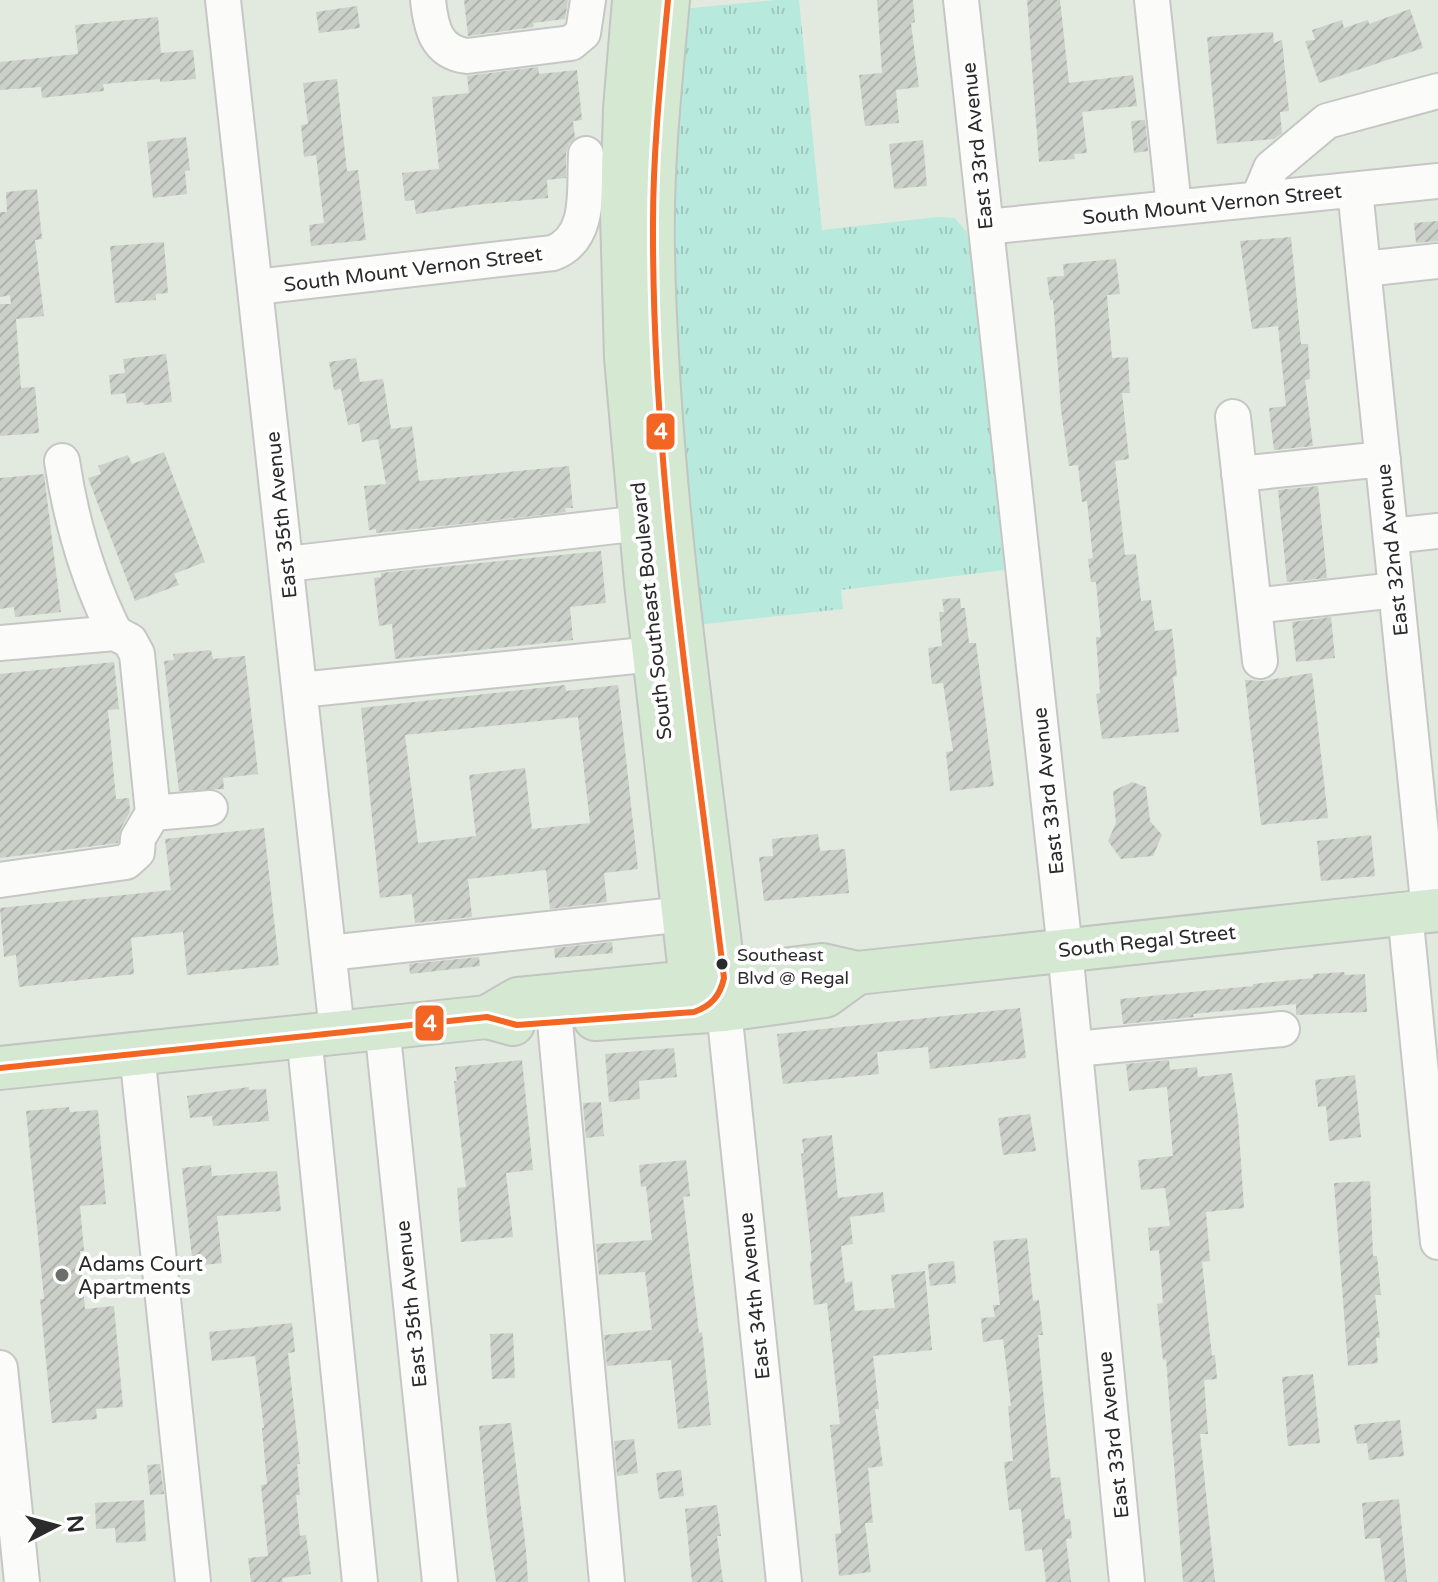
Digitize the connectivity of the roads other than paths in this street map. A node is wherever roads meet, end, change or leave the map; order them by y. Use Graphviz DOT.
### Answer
graph roads {
  1 [pos="223,0"];
  2 [pos="428,0"];
  3 [pos="588,0"];
  4 [pos="634,0"];
  5 [pos="668,0"];
  6 [pos="961,0"];
  7 [pos="1152,0"];
  8 [pos="1438,91"];
  9 [pos="586,154"];
  10 [pos="1438,181"];
  11 [pos="1355,190"];
  12 [pos="1258,199"];
  13 [pos="1174,207"];
  14 [pos="986,227"];
  15 [pos="1438,261"];
  16 [pos="1364,269"];
  17 [pos="256,287"];
  18 [pos="1233,417"];
  19 [pos="1383,459"];
  20 [pos="62,461"];
  21 [pos="1239,474"];
  22 [pos="641,523"];
  23 [pos="1438,531"];
  24 [pos="1391,536"];
  25 [pos="287,564"];
  26 [pos="1396,590"];
  27 [pos="1254,606"];
  28 [pos="115,633"];
  29 [pos="0,643"];
  30 [pos="654,654"];
  31 [pos="1260,661"];
  32 [pos="300,690"];
  33 [pos="210,808"];
  34 [pos="153,813"];
  35 [pos="0,880"];
  36 [pos="1424,911"];
  37 [pos="684,914"];
  38 [pos="1065,950"];
  39 [pos="329,953"];
  40 [pos="857,973"];
  41 [pos="710,996"];
  42 [pos="487,1017"];
  43 [pos="555,1022"];
  44 [pos="382,1026"];
  45 [pos="1282,1029"];
  46 [pos="321,1033"];
  47 [pos="1075,1049"];
  48 [pos="137,1053"];
  49 [pos="0,1068"];
  50 [pos="1438,1242"];
  51 [pos="0,1368"];
  52 [pos="22,1582"];
  53 [pos="193,1582"];
  54 [pos="360,1582"];
  55 [pos="440,1582"];
  56 [pos="607,1582"];
  57 [pos="784,1582"];
  58 [pos="1127,1582"];
  1 -- 17 [label="street, East 35th Avenue"];
  2 -- 3 [label="street"];
  4 -- 22 [label="main road, South Southeast Boulevard"];
  5 -- 41 [label="main road, South Southeast Boulevard"];
  6 -- 14 [label="street, East 33rd Avenue"];
  7 -- 13 [label="street"];
  8 -- 12 [label="street"];
  9 -- 17 [label="street, South Mount Vernon Street"];
  10 -- 11 [label="street, South Mount Vernon Street"];
  11 -- 12 [label="street, South Mount Vernon Street"];
  11 -- 16 [label="street, East 32nd Avenue"];
  12 -- 13 [label="street, South Mount Vernon Street"];
  13 -- 14 [label="street, South Mount Vernon Street"];
  14 -- 38 [label="street, East 33rd Avenue"];
  15 -- 16 [label="street"];
  16 -- 19 [label="street, East 32nd Avenue"];
  17 -- 25 [label="street, East 35th Avenue"];
  18 -- 21 [label="street"];
  19 -- 21 [label="street"];
  19 -- 24 [label="street, East 32nd Avenue"];
  20 -- 28 [label="street"];
  21 -- 27 [label="street"];
  22 -- 25 [label="street"];
  22 -- 30 [label="main road, South Southeast Boulevard"];
  23 -- 24 [label="street"];
  24 -- 26 [label="street, East 32nd Avenue"];
  25 -- 32 [label="street, East 35th Avenue"];
  26 -- 27 [label="street"];
  26 -- 36 [label="street, East 32nd Avenue"];
  27 -- 31 [label="street"];
  28 -- 29 [label="street"];
  28 -- 34 [label="street"];
  30 -- 32 [label="street"];
  30 -- 37 [label="main road, South Southeast Boulevard"];
  32 -- 39 [label="street, East 35th Avenue"];
  33 -- 34 [label="street"];
  34 -- 35 [label="street"];
  36 -- 38 [label="main road, South Regal Street"];
  36 -- 50 [label="street, East 32nd Avenue"];
  37 -- 39 [label="street"];
  37 -- 41 [label="main road, South Southeast Boulevard"];
  38 -- 40 [label="main road, South Regal Street"];
  38 -- 47 [label="street, East 33rd Avenue"];
  39 -- 46 [label="street, East 35th Avenue"];
  40 -- 41 [label="main road, South Regal Street"];
  40 -- 41 [label="main road, South Regal Street"];
  41 -- 42 [label="main road, South Regal Street"];
  41 -- 43 [label="main road, South Regal Street"];
  41 -- 57 [label="street, East 34th Avenue"];
  42 -- 43 [label="main road, South Regal Street"];
  42 -- 44 [label="main road, South Regal Street"];
  43 -- 56 [label="street"];
  44 -- 46 [label="main road, South Regal Street"];
  44 -- 55 [label="street, East 35th Avenue"];
  45 -- 47 [label="street"];
  46 -- 48 [label="main road, South Regal Street"];
  46 -- 54 [label="street, East 35th Avenue"];
  47 -- 58 [label="street, East 33rd Avenue"];
  48 -- 49 [label="main road, South Regal Street"];
  48 -- 53 [label="street"];
  51 -- 52 [label="street"];
}
